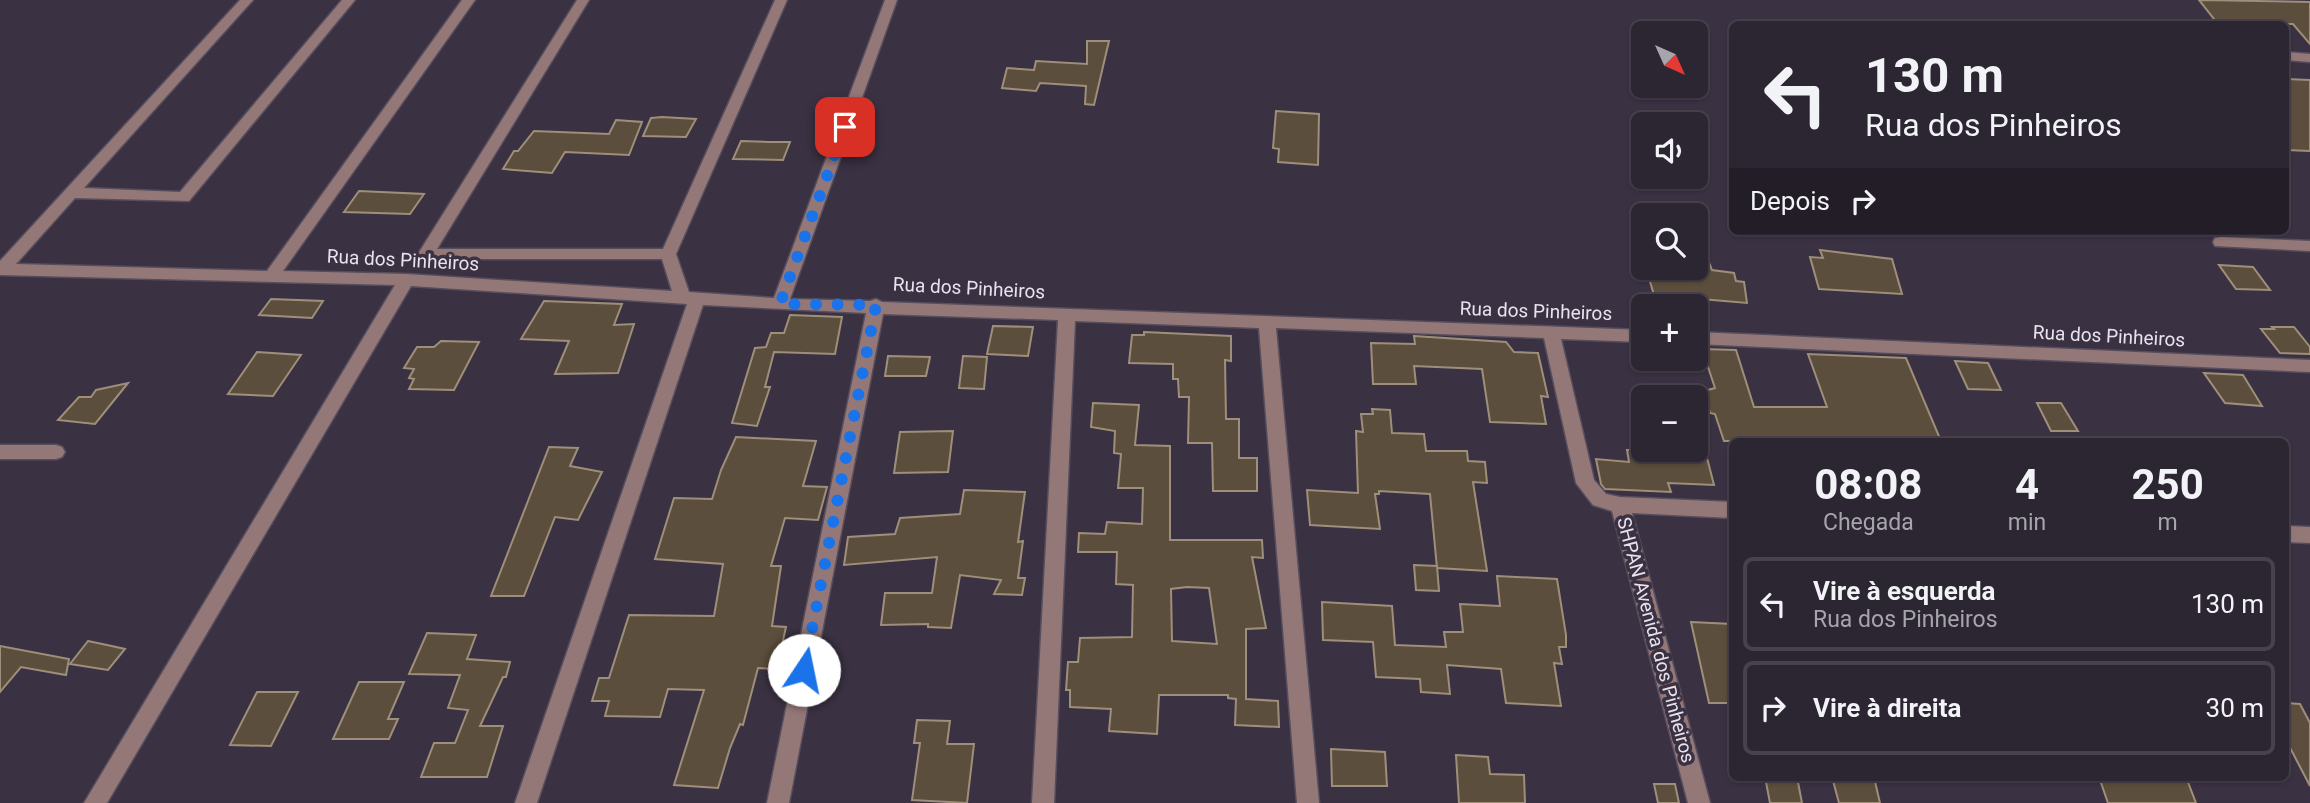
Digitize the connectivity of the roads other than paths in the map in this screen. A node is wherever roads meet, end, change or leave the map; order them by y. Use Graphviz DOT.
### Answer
graph roads {
  1 [pos="247,0"];
  2 [pos="349,0"];
  3 [pos="469,0"];
  4 [pos="583,0"];
  5 [pos="781,0"];
  6 [pos="891,0"];
  7 [pos="2289,56"];
  8 [pos="2310,58"];
  9 [pos="71,193"];
  10 [pos="2221,242"];
  11 [pos="2310,246"];
  12 [pos="667,254"];
  13 [pos="1,269"];
  14 [pos="272,275"];
  15 [pos="406,280"];
  16 [pos="690,297"];
  17 [pos="780,304"];
  18 [pos="876,305"];
  19 [pos="1067,314"];
  20 [pos="1267,323"];
  21 [pos="1551,332"];
  22 [pos="1631,335"];
  23 [pos="1708,339"];
  24 [pos="2310,366"];
  25 [pos="0,452"];
  26 [pos="55,452"];
  27 [pos="1620,505"];
  28 [pos="1729,510"];
  29 [pos="2289,534"];
  30 [pos="2310,535"];
  31 [pos="95,803"];
  32 [pos="526,803"];
  33 [pos="778,803"];
  34 [pos="1043,803"];
  35 [pos="1308,803"];
  36 [pos="1699,803"];
  1 -- 9 [label="street"];
  2 -- 9 [label="street"];
  3 -- 14 [label="street"];
  4 -- 12 [label="street"];
  5 -- 12 [label="street"];
  6 -- 17 [label="street"];
  7 -- 8 [label="street"];
  9 -- 13 [label="street"];
  10 -- 11 [label="street"];
  12 -- 16 [label="street"];
  13 -- 14 [label="street, Rua dos Pinheiros"];
  14 -- 15 [label="street, Rua dos Pinheiros"];
  15 -- 16 [label="street, Rua dos Pinheiros"];
  15 -- 31 [label="street"];
  16 -- 17 [label="street, Rua dos Pinheiros"];
  16 -- 32 [label="street"];
  17 -- 18 [label="street, Rua dos Pinheiros"];
  18 -- 19 [label="street, Rua dos Pinheiros"];
  18 -- 33 [label="street"];
  19 -- 20 [label="street, Rua dos Pinheiros"];
  19 -- 34 [label="street"];
  20 -- 21 [label="street, Rua dos Pinheiros"];
  20 -- 35 [label="street"];
  21 -- 22 [label="street, Rua dos Pinheiros"];
  21 -- 27 [label="street"];
  23 -- 24 [label="street, Rua dos Pinheiros"];
  25 -- 26 [label="street"];
  27 -- 28 [label="street, SHPAN Avenida dos Pinheiros"];
  27 -- 36 [label="street, SHPAN Avenida dos Pinheiros"];
  29 -- 30 [label="street"];
}
